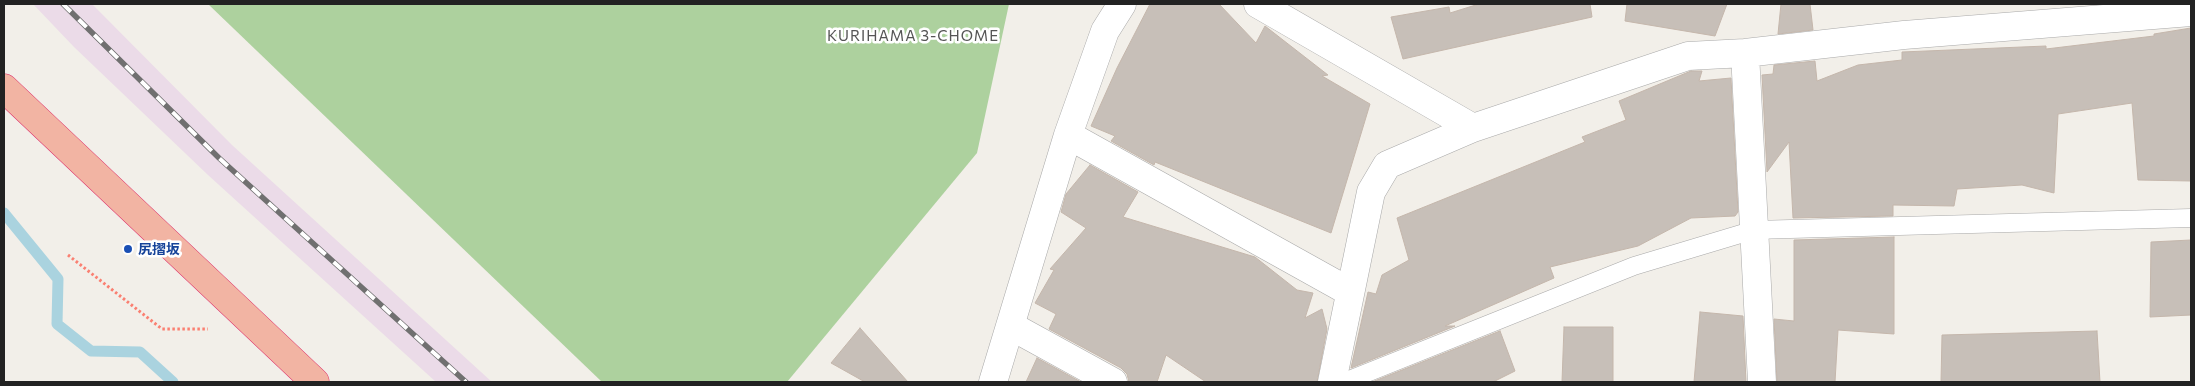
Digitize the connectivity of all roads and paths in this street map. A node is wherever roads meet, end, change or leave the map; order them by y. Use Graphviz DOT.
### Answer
graph roads {
  1 [pos="1122,4"];
  2 [pos="1258,4"];
  3 [pos="2191,12"];
  4 [pos="1745,53"];
  5 [pos="4,88"];
  6 [pos="1473,128"];
  7 [pos="1068,136"];
  8 [pos="2191,218"];
  9 [pos="1754,230"];
  10 [pos="68,255"];
  11 [pos="1350,292"];
  12 [pos="1011,326"];
  13 [pos="258,329"];
  14 [pos="315,382"];
  15 [pos="993,382"];
  16 [pos="1113,382"];
  17 [pos="1332,382"];
  18 [pos="1344,382"];
  19 [pos="1762,382"];
  1 -- 7 [label="street"];
  2 -- 6 [label="street"];
  3 -- 4 [label="street"];
  4 -- 6 [label="street"];
  4 -- 9 [label="street"];
  5 -- 13 [label="highway"];
  6 -- 11 [label="street"];
  7 -- 11 [label="street"];
  7 -- 12 [label="street"];
  8 -- 9 [label="lane"];
  9 -- 18 [label="lane"];
  9 -- 19 [label="street"];
  10 -- 13 [label="path"];
  11 -- 17 [label="street"];
  12 -- 15 [label="street"];
  12 -- 16 [label="street"];
  13 -- 14 [label="highway"];
}
